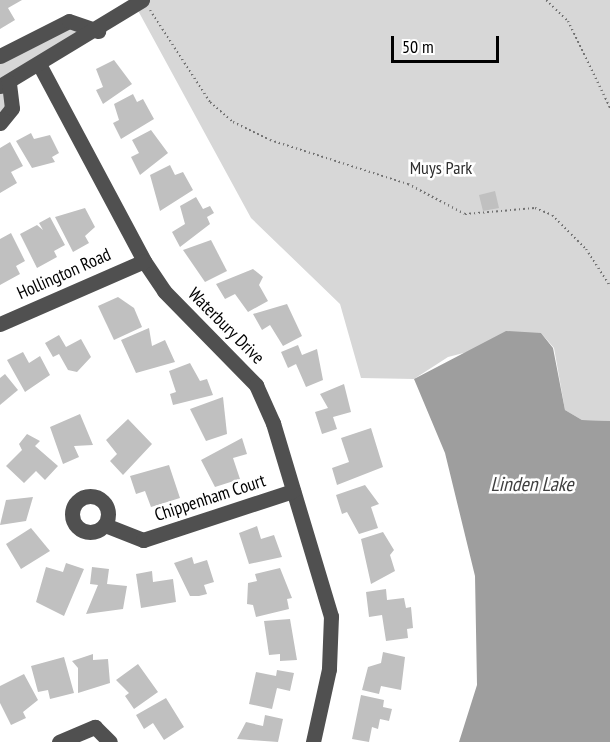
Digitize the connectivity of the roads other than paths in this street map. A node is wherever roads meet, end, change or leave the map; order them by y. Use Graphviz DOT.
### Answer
graph roads {
  1 [pos="143,0"];
  2 [pos="98,31"];
  3 [pos="0,56"];
  4 [pos="40,66"];
  5 [pos="4,84"];
  6 [pos="0,123"];
  7 [pos="144,261"];
  8 [pos="0,324"];
  9 [pos="293,490"];
  10 [pos="105,525"];
  11 [pos="59,742"];
  12 [pos="110,742"];
  13 [pos="313,742"];
  1 -- 2 [label="street"];
  2 -- 3 [label="street"];
  2 -- 4 [label="street"];
  4 -- 5 [label="street"];
  4 -- 7 [label="street, Waterbury Drive"];
  5 -- 6 [label="street"];
  7 -- 8 [label="street, Hollington Road"];
  7 -- 9 [label="street, Waterbury Drive"];
  9 -- 10 [label="street, Chippenham Court"];
  9 -- 13 [label="street, Waterbury Drive"];
  11 -- 12 [label="street"];
}
